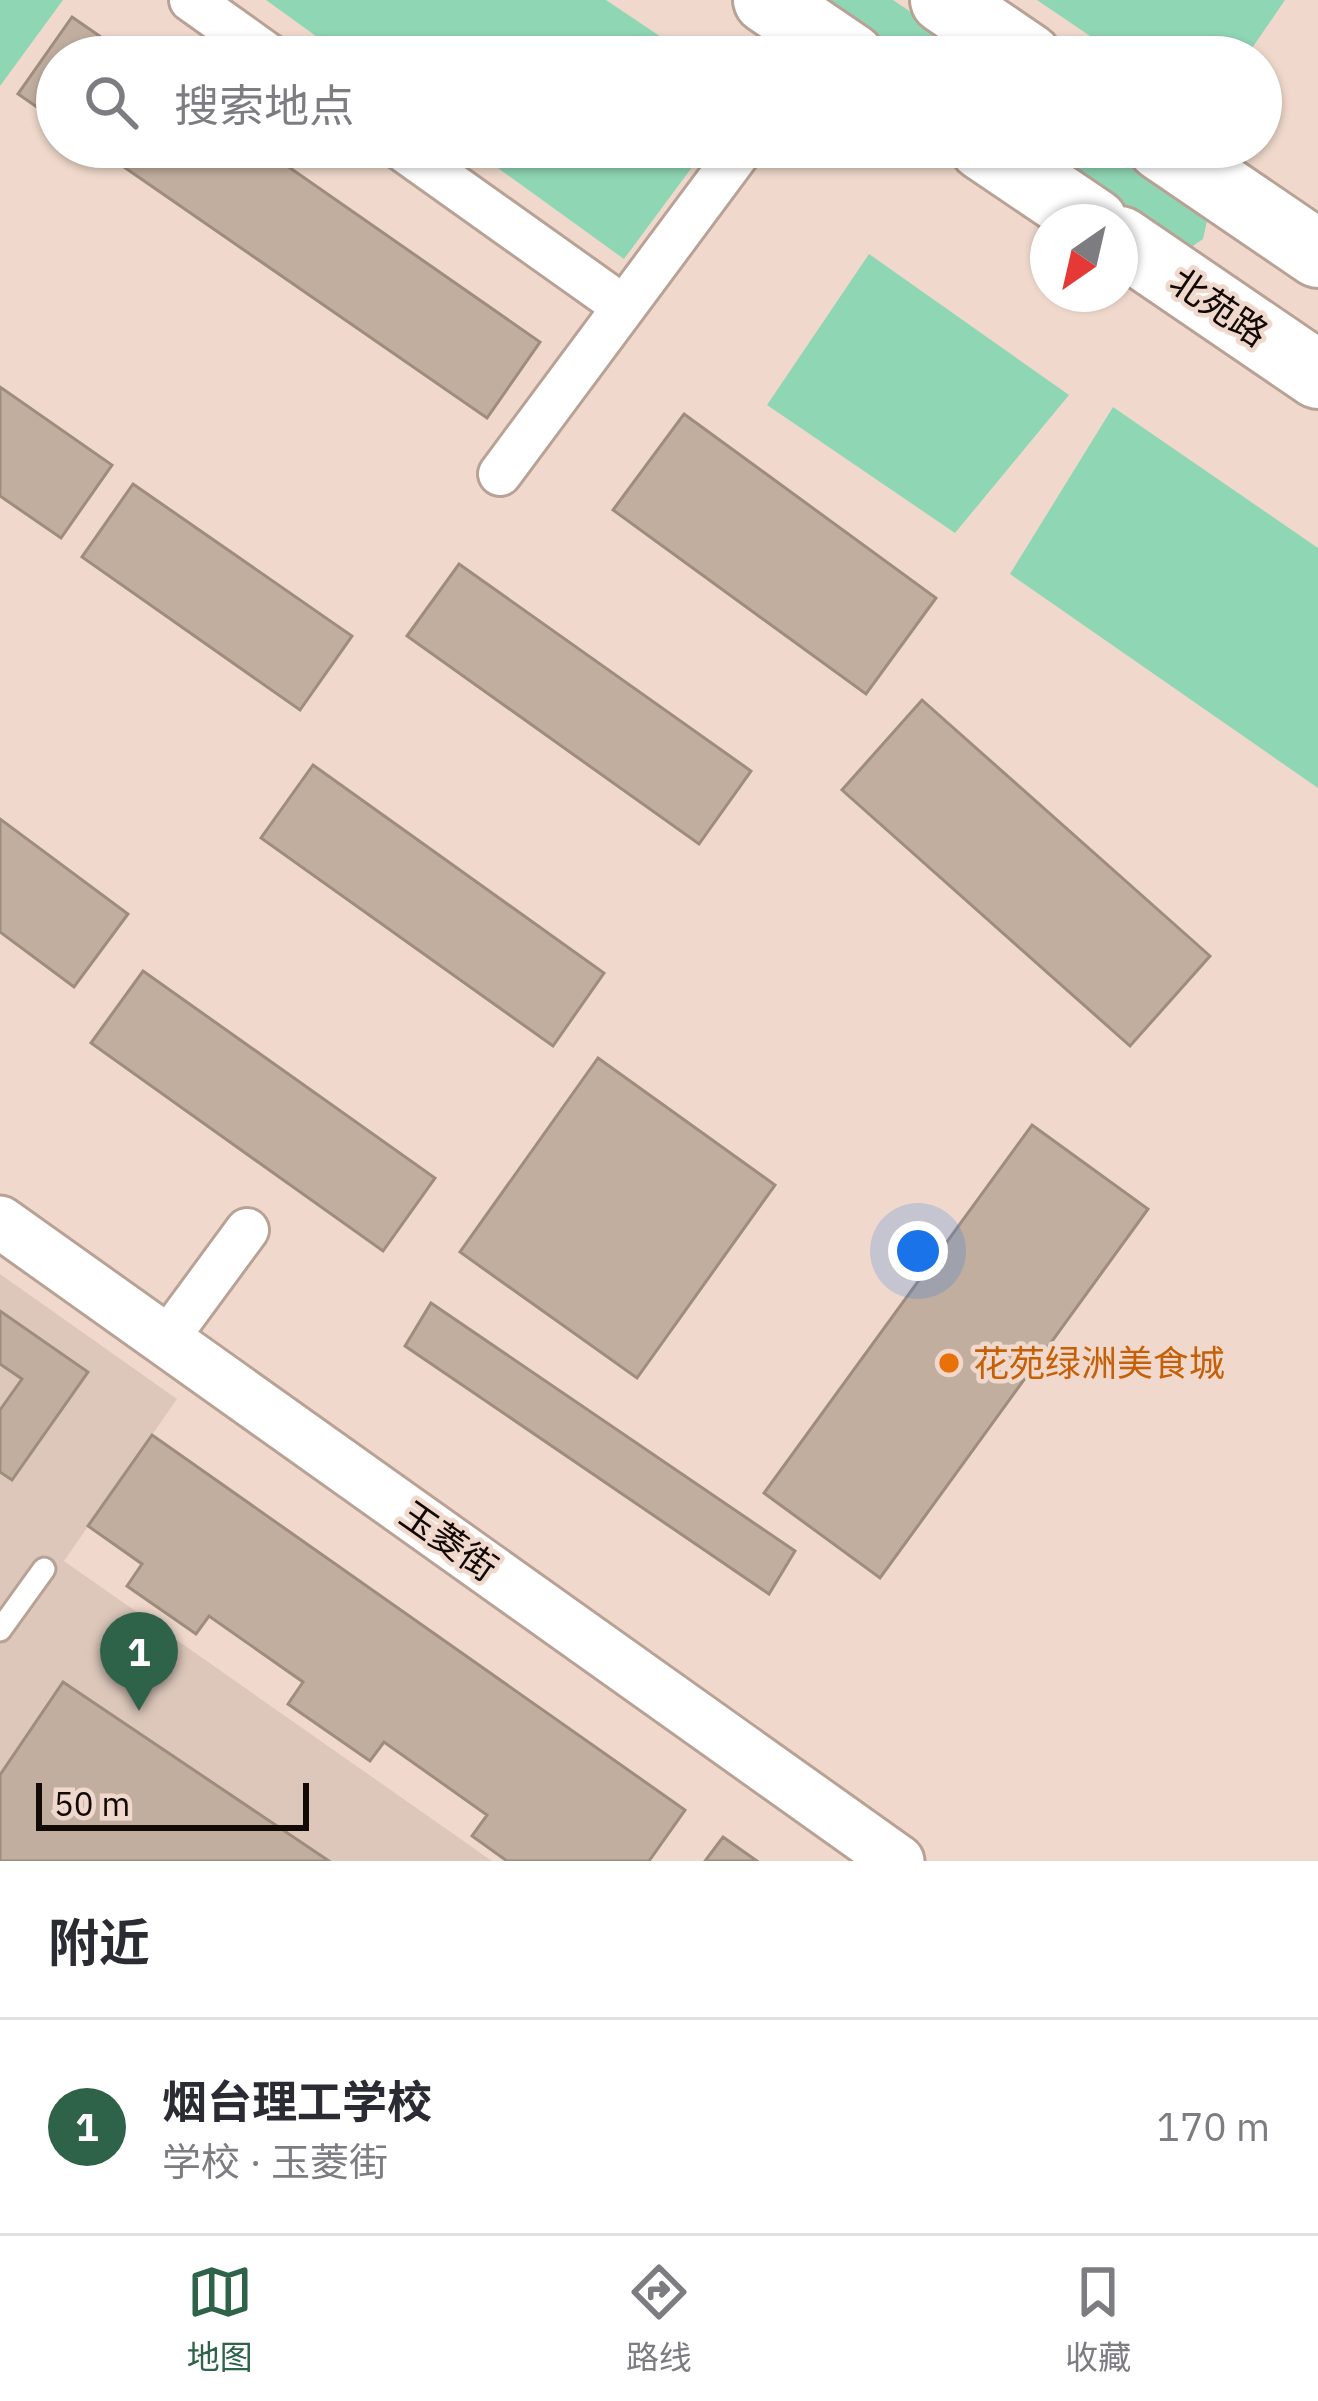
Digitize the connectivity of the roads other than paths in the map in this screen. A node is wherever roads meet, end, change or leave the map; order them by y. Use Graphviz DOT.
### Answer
graph roads {
  1 [pos="191,0"];
  2 [pos="767,0"];
  3 [pos="944,0"];
  4 [pos="242,36"];
  5 [pos="811,36"];
  6 [pos="997,36"];
  7 [pos="429,168"];
  8 [pos="727,168"];
  9 [pos="1014,168"];
  10 [pos="1192,168"];
  11 [pos="1067,204"];
  12 [pos="1138,252"];
  13 [pos="1318,254"];
  14 [pos="624,307"];
  15 [pos="1318,375"];
  16 [pos="500,474"];
  17 [pos="0,1222"];
  18 [pos="247,1230"];
  19 [pos="166,1340"];
  20 [pos="44,1569"];
  21 [pos="0,1630"];
  22 [pos="898,1861"];
  1 -- 4 [label="street"];
  2 -- 5 [label="main road"];
  3 -- 6 [label="main road"];
  7 -- 14 [label="street"];
  8 -- 14 [label="street"];
  9 -- 11 [label="main road"];
  10 -- 13 [label="main road"];
  12 -- 15 [label="main road, 北苑路"];
  14 -- 16 [label="street"];
  17 -- 19 [label="street, 玉菱街"];
  18 -- 19 [label="street"];
  19 -- 22 [label="street, 玉菱街"];
  20 -- 21 [label="lane"];
}
